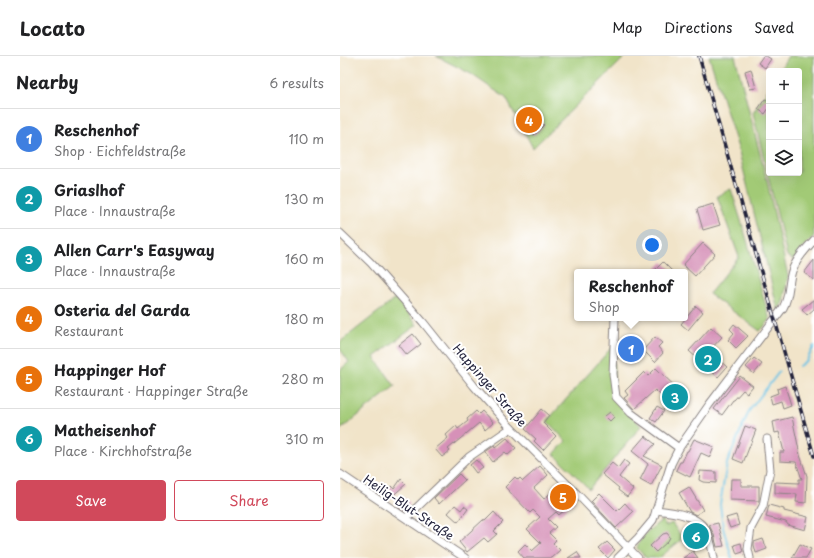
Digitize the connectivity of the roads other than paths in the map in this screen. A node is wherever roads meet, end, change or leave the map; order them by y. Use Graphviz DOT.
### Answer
graph roads {
  1 [pos="340,233"];
  2 [pos="814,240"];
  3 [pos="616,321"];
  4 [pos="511,428"];
  5 [pos="767,439"];
  6 [pos="679,448"];
  7 [pos="340,474"];
  8 [pos="656,510"];
  9 [pos="406,518"];
  10 [pos="628,547"];
  11 [pos="465,558"];
  12 [pos="618,558"];
  13 [pos="638,558"];
  14 [pos="714,558"];
  15 [pos="750,558"];
  1 -- 4 [label="street, Happinger Straße"];
  2 -- 6 [label="street"];
  3 -- 6 [label="street"];
  4 -- 9 [label="street"];
  4 -- 10 [label="street, Happinger Straße"];
  5 -- 15 [label="street"];
  6 -- 8 [label="street"];
  7 -- 9 [label="street, Heilig-Blut-Straße"];
  8 -- 10 [label="street"];
  8 -- 14 [label="street"];
  9 -- 11 [label="street, Heilig-Blut-Straße"];
  10 -- 12 [label="street"];
  10 -- 13 [label="street, Happinger Straße"];
}
